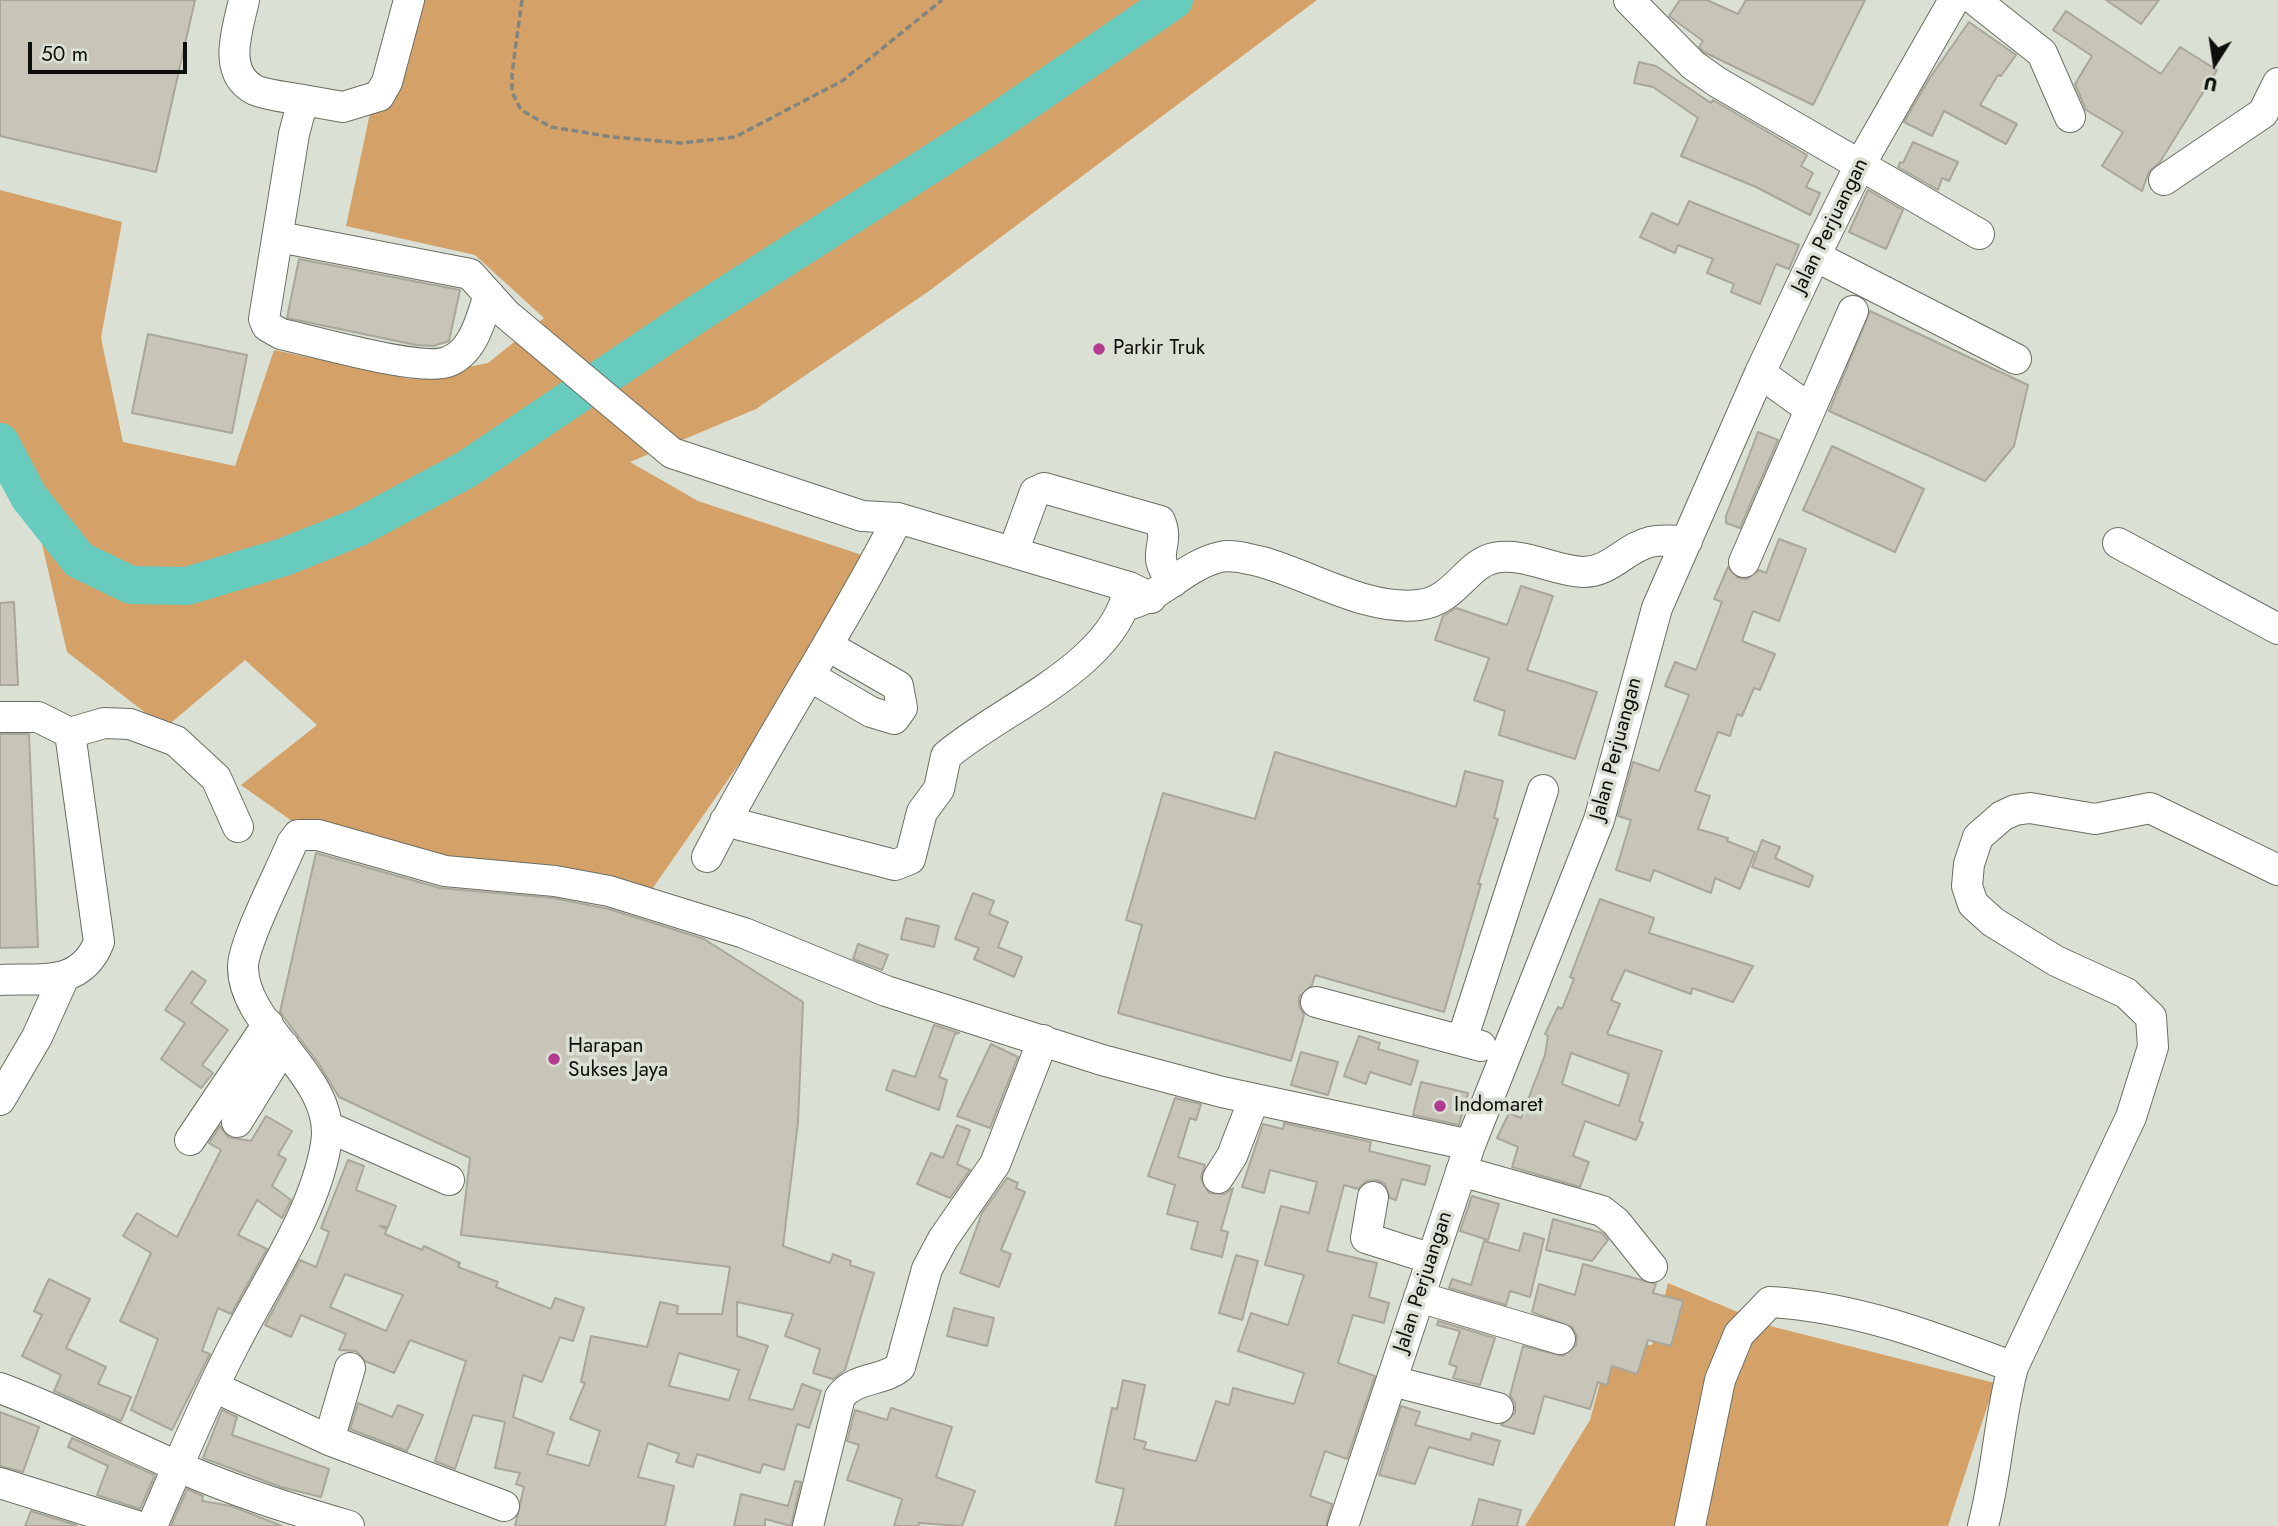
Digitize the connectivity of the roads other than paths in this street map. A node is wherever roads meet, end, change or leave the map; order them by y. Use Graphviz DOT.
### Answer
graph roads {
  1 [pos="244,0"];
  2 [pos="409,0"];
  3 [pos="1629,0"];
  4 [pos="1954,0"];
  5 [pos="1975,0"];
  6 [pos="2278,83"];
  7 [pos="303,100"];
  8 [pos="2070,117"];
  9 [pos="2270,117"];
  10 [pos="1861,163"];
  11 [pos="2164,180"];
  12 [pos="1979,234"];
  13 [pos="279,237"];
  14 [pos="1815,256"];
  15 [pos="497,304"];
  16 [pos="1853,311"];
  17 [pos="1763,357"];
  18 [pos="2016,359"];
  19 [pos="1810,409"];
  20 [pos="893,526"];
  21 [pos="1687,541"];
  22 [pos="2118,543"];
  23 [pos="1013,552"];
  24 [pos="1744,562"];
  25 [pos="1145,593"];
  26 [pos="2278,629"];
  27 [pos="828,646"];
  28 [pos="811,677"];
  29 [pos="0,717"];
  30 [pos="70,733"];
  31 [pos="1543,790"];
  32 [pos="725,821"];
  33 [pos="238,827"];
  34 [pos="707,857"];
  35 [pos="2278,870"];
  36 [pos="64,977"];
  37 [pos="0,980"];
  38 [pos="1315,1002"];
  39 [pos="276,1035"];
  40 [pos="1043,1040"];
  41 [pos="1462,1040"];
  42 [pos="1504,1052"];
  43 [pos="1254,1099"];
  44 [pos="0,1100"];
  45 [pos="237,1122"];
  46 [pos="328,1127"];
  47 [pos="190,1140"];
  48 [pos="1465,1158"];
  49 [pos="1218,1178"];
  50 [pos="449,1180"];
  51 [pos="1373,1197"];
  52 [pos="1432,1259"];
  53 [pos="1652,1267"];
  54 [pos="1419,1297"];
  55 [pos="1560,1339"];
  56 [pos="2013,1367"];
  57 [pos="350,1368"];
  58 [pos="1392,1381"];
  59 [pos="214,1387"];
  60 [pos="0,1388"];
  61 [pos="1498,1408"];
  62 [pos="330,1440"];
  63 [pos="178,1466"];
  64 [pos="0,1483"];
  65 [pos="504,1506"];
  66 [pos="137,1526"];
  67 [pos="152,1526"];
  68 [pos="349,1526"];
  69 [pos="808,1526"];
  70 [pos="1343,1526"];
  71 [pos="1690,1526"];
  72 [pos="1983,1526"];
  1 -- 7 [label="street"];
  2 -- 7 [label="street"];
  3 -- 10 [label="street"];
  4 -- 10 [label="street, Jalan Perjuangan"];
  5 -- 8 [label="street"];
  6 -- 9 [label="street"];
  7 -- 13 [label="street"];
  9 -- 11 [label="street"];
  10 -- 12 [label="street"];
  10 -- 14 [label="street, Jalan Perjuangan"];
  13 -- 15 [label="street"];
  13 -- 15 [label="street"];
  14 -- 17 [label="street, Jalan Perjuangan"];
  14 -- 18 [label="street"];
  15 -- 20 [label="street"];
  16 -- 19 [label="street"];
  17 -- 19 [label="street"];
  17 -- 21 [label="street, Jalan Perjuangan"];
  19 -- 24 [label="street"];
  20 -- 23 [label="street"];
  20 -- 25 [label="street"];
  20 -- 27 [label="street"];
  21 -- 25 [label="street"];
  21 -- 42 [label="street, Jalan Perjuangan"];
  22 -- 26 [label="street"];
  23 -- 25 [label="street"];
  23 -- 25 [label="street"];
  25 -- 32 [label="street"];
  27 -- 28 [label="street"];
  27 -- 28 [label="street"];
  28 -- 32 [label="street"];
  29 -- 30 [label="street"];
  30 -- 33 [label="street"];
  30 -- 36 [label="street"];
  31 -- 41 [label="street"];
  32 -- 34 [label="street"];
  35 -- 56 [label="street"];
  36 -- 37 [label="street"];
  36 -- 44 [label="street"];
  38 -- 41 [label="street"];
  39 -- 40 [label="street"];
  39 -- 45 [label="street"];
  39 -- 46 [label="street"];
  39 -- 47 [label="street"];
  40 -- 43 [label="street"];
  40 -- 69 [label="street"];
  41 -- 42 [label="street"];
  42 -- 48 [label="street, Jalan Perjuangan"];
  43 -- 48 [label="street"];
  43 -- 49 [label="street"];
  46 -- 50 [label="street"];
  46 -- 59 [label="street"];
  48 -- 52 [label="street, Jalan Perjuangan"];
  48 -- 53 [label="street"];
  51 -- 52 [label="street"];
  52 -- 54 [label="street, Jalan Perjuangan"];
  54 -- 55 [label="street"];
  54 -- 58 [label="street, Jalan Perjuangan"];
  56 -- 71 [label="street"];
  56 -- 72 [label="street"];
  57 -- 62 [label="street"];
  58 -- 61 [label="street"];
  58 -- 70 [label="street, Jalan Perjuangan"];
  59 -- 62 [label="street"];
  59 -- 63 [label="street"];
  60 -- 63 [label="street"];
  62 -- 65 [label="street"];
  63 -- 67 [label="street"];
  63 -- 68 [label="street"];
  64 -- 66 [label="street"];
}
